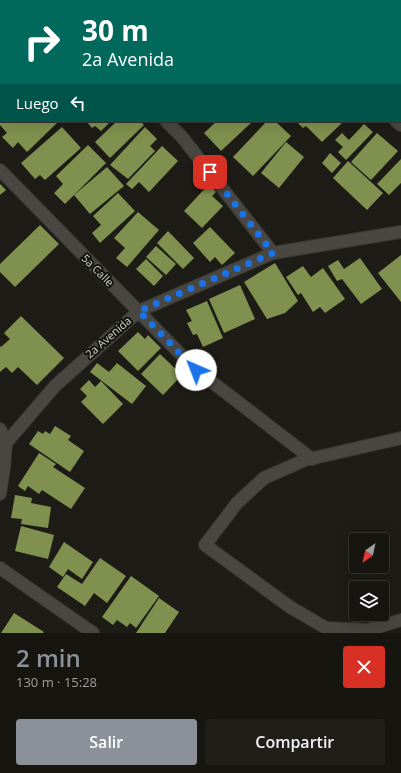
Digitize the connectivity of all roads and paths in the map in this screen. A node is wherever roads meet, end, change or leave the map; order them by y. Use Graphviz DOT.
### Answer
graph roads {
  1 [pos="167,122"];
  2 [pos="0,170"];
  3 [pos="401,232"];
  4 [pos="273,253"];
  5 [pos="139,311"];
  6 [pos="196,370"];
  7 [pos="212,382"];
  8 [pos="0,429"];
  9 [pos="401,438"];
  10 [pos="3,442"];
  11 [pos="312,459"];
  12 [pos="0,494"];
  13 [pos="0,568"];
  14 [pos="401,620"];
  15 [pos="94,633"];
  1 -- 4 [label="street"];
  2 -- 5 [label="street, 5a Calle"];
  3 -- 4 [label="street, 2a Avenida"];
  4 -- 5 [label="street, 2a Avenida"];
  5 -- 6 [label="street, 5a Calle"];
  5 -- 10 [label="street, 2a Avenida"];
  7 -- 11 [label="street"];
  8 -- 10 [label="street"];
  9 -- 11 [label="street"];
  10 -- 12 [label="street"];
  11 -- 14 [label="street"];
  13 -- 15 [label="street"];
}
